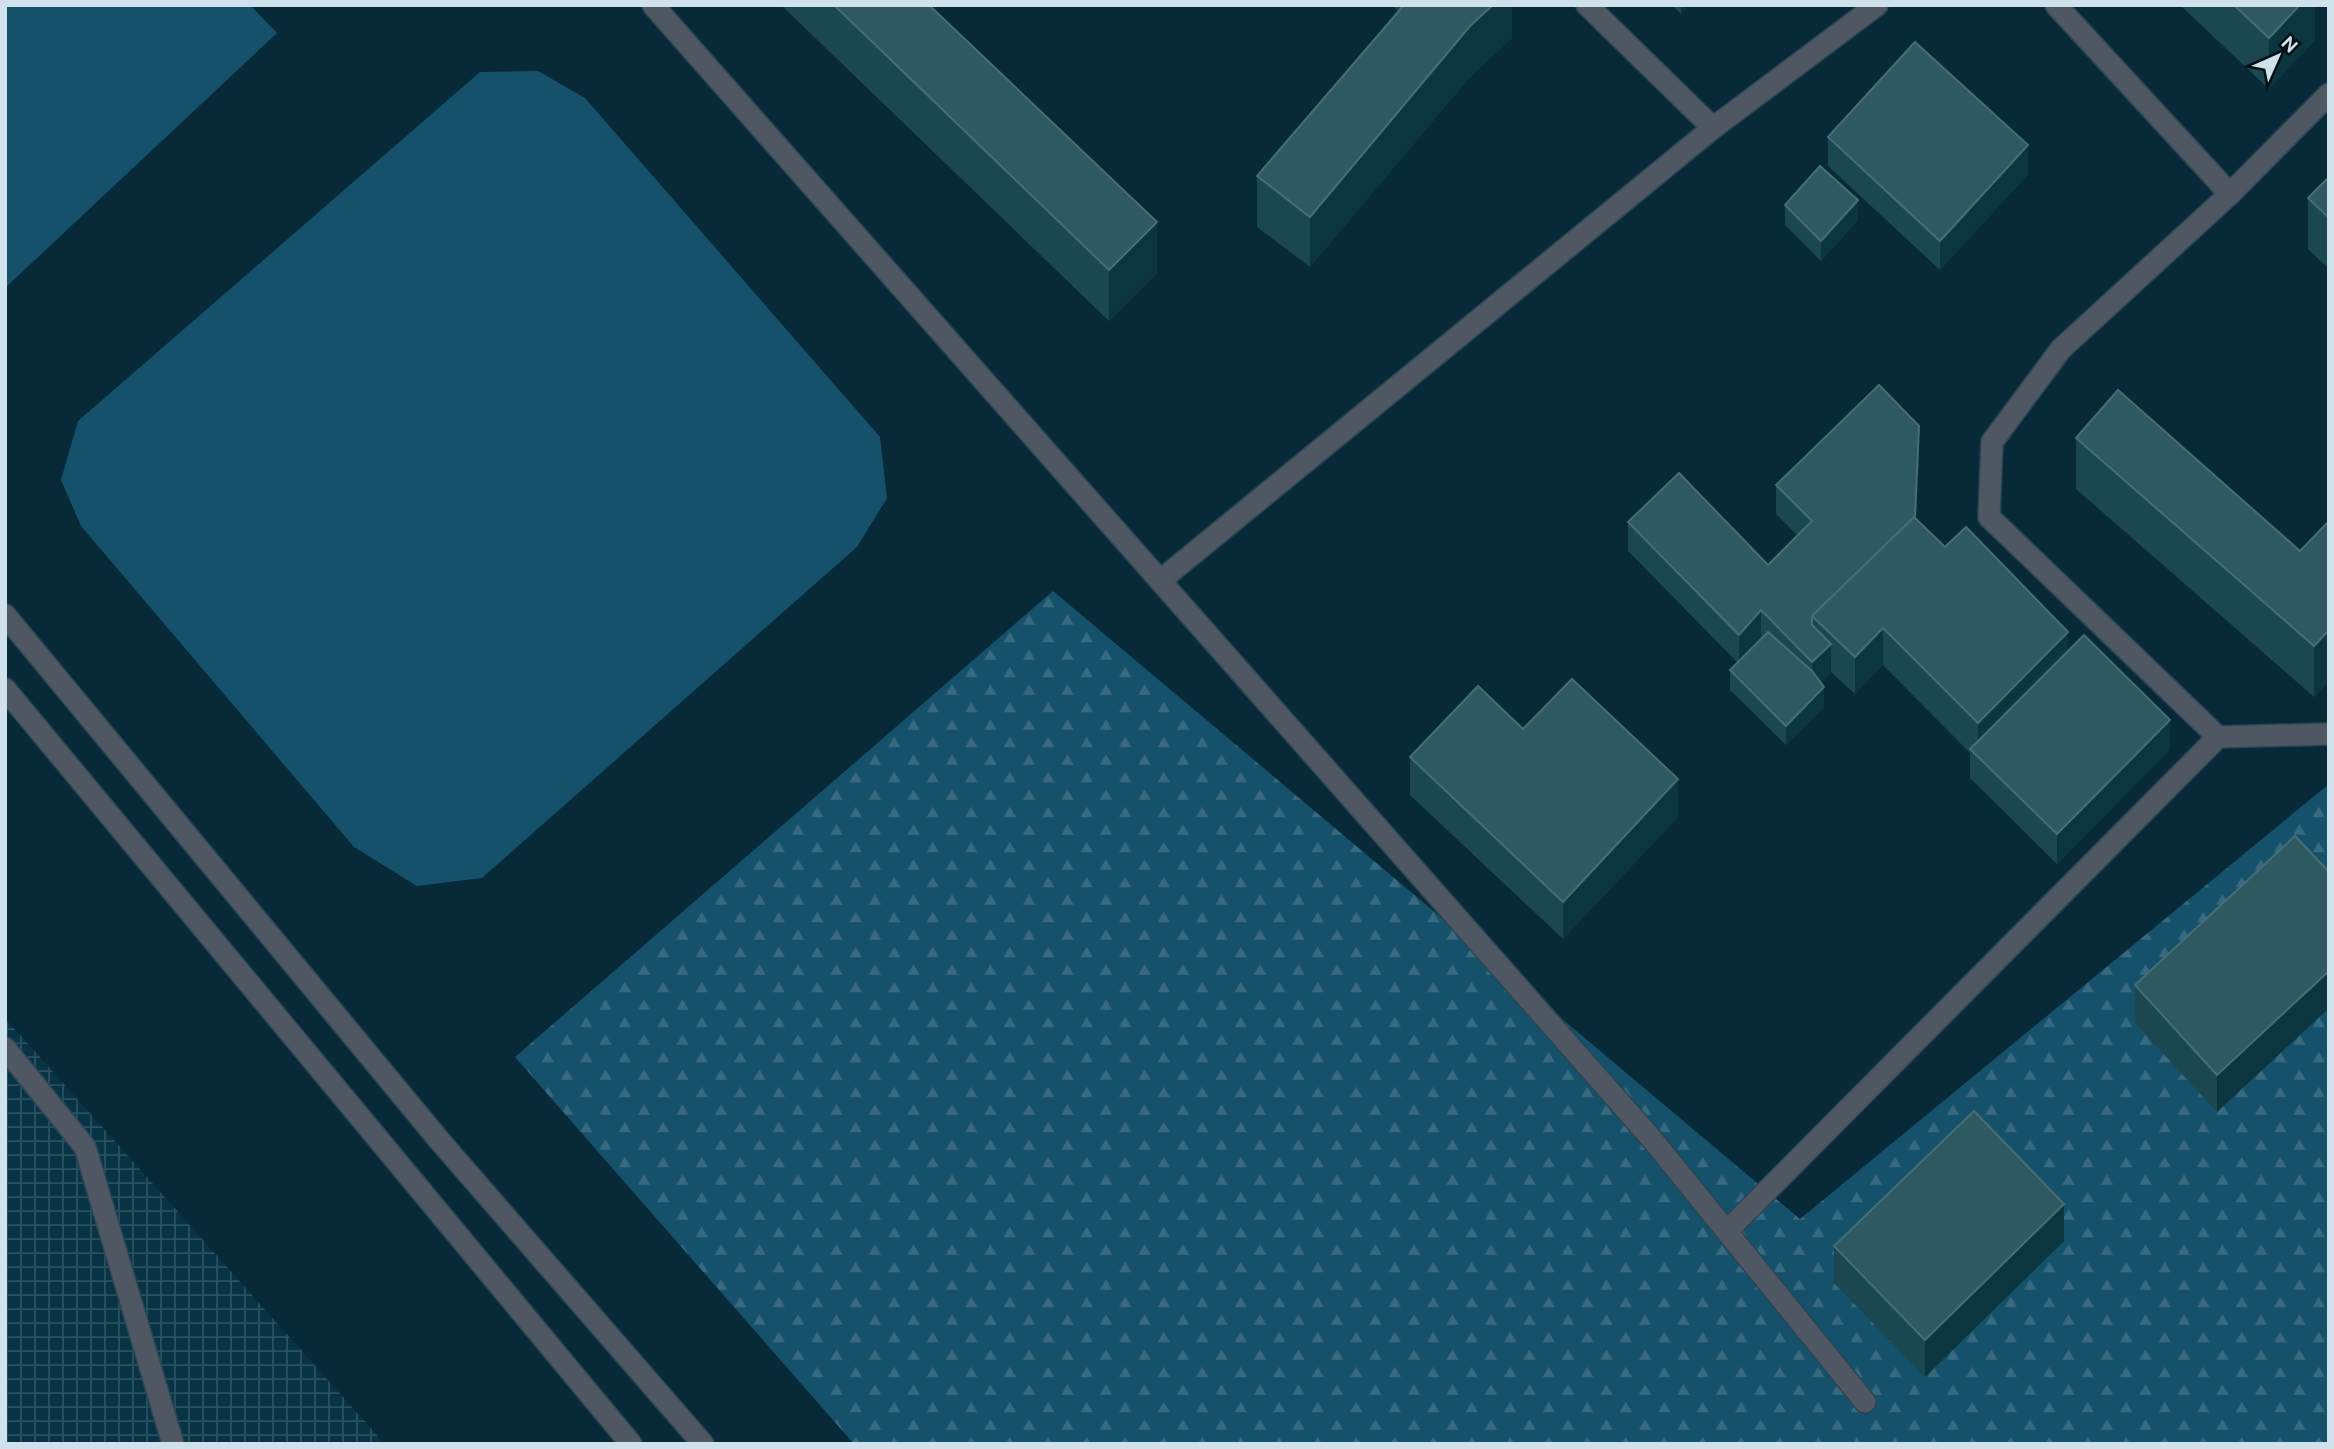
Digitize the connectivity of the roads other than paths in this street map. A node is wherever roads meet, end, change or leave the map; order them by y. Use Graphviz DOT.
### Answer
graph roads {
  1 [pos="653,5"];
  2 [pos="1587,5"];
  3 [pos="1877,5"];
  4 [pos="2056,5"];
  5 [pos="2329,94"];
  6 [pos="1713,128"];
  7 [pos="2230,194"];
  8 [pos="1161,580"];
  9 [pos="5,615"];
  10 [pos="5,689"];
  11 [pos="2329,734"];
  12 [pos="2218,737"];
  13 [pos="5,1048"];
  14 [pos="1727,1231"];
  15 [pos="1865,1402"];
  16 [pos="173,1444"];
  17 [pos="631,1444"];
  18 [pos="703,1444"];
  1 -- 8 [label="street"];
  2 -- 6 [label="street"];
  3 -- 6 [label="street"];
  4 -- 7 [label="street"];
  5 -- 7 [label="street"];
  6 -- 8 [label="street"];
  7 -- 12 [label="street"];
  8 -- 14 [label="street"];
  9 -- 18 [label="street"];
  10 -- 17 [label="street"];
  11 -- 12 [label="street"];
  12 -- 14 [label="street"];
  13 -- 16 [label="street"];
  14 -- 15 [label="street"];
}
